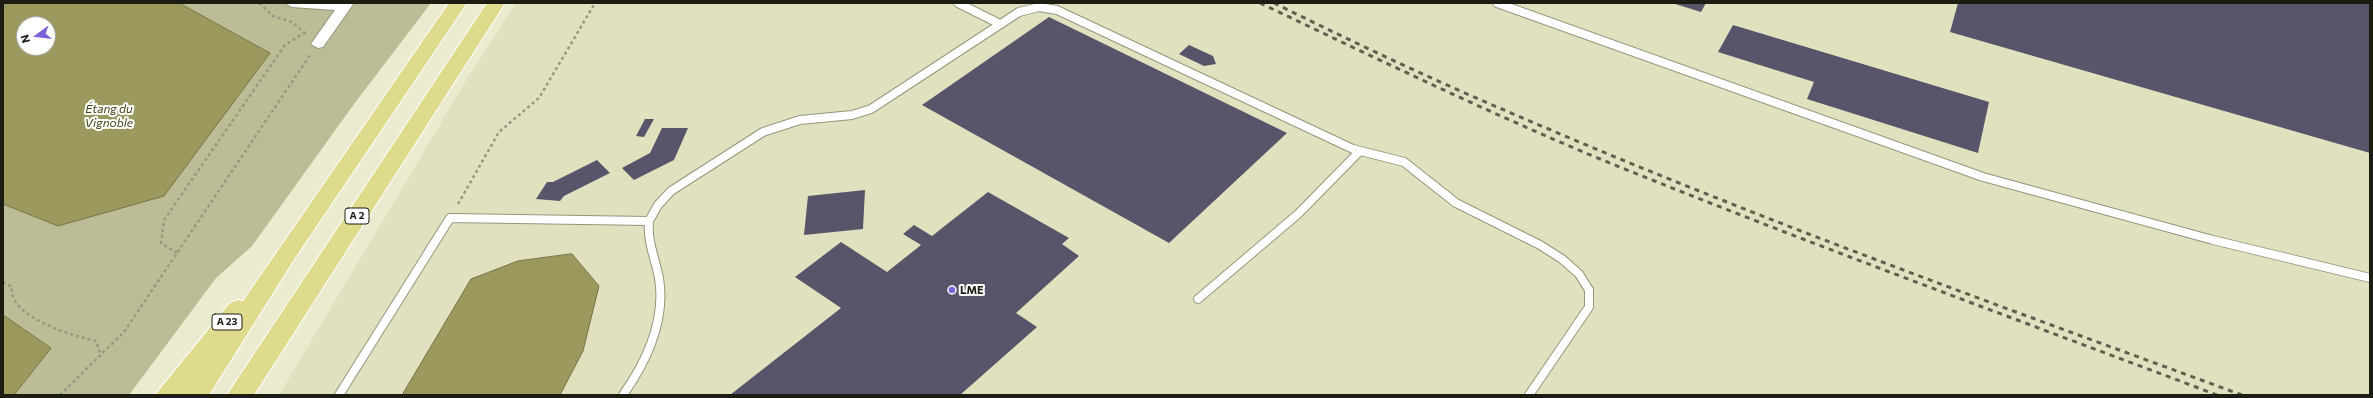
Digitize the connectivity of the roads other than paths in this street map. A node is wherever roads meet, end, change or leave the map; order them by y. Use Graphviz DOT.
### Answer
graph roads {
  1 [pos="292,3"];
  2 [pos="458,3"];
  3 [pos="496,3"];
  4 [pos="958,3"];
  5 [pos="1497,3"];
  6 [pos="345,5"];
  7 [pos="1000,24"];
  8 [pos="318,44"];
  9 [pos="1360,151"];
  10 [pos="649,220"];
  11 [pos="287,252"];
  12 [pos="2370,278"];
  13 [pos="1198,299"];
  14 [pos="168,395"];
  15 [pos="195,395"];
  16 [pos="240,395"];
  17 [pos="339,395"];
  18 [pos="623,395"];
  19 [pos="1529,395"];
  1 -- 6 [label="street"];
  2 -- 11 [label="highway"];
  3 -- 16 [label="highway, A 2"];
  4 -- 7 [label="lane"];
  5 -- 12 [label="lane"];
  6 -- 8 [label="street"];
  7 -- 9 [label="lane"];
  7 -- 10 [label="lane"];
  9 -- 13 [label="lane"];
  9 -- 19 [label="lane"];
  10 -- 17 [label="lane"];
  10 -- 18 [label="lane"];
  11 -- 14 [label="highway, A 23"];
  11 -- 15 [label="highway"];
}
